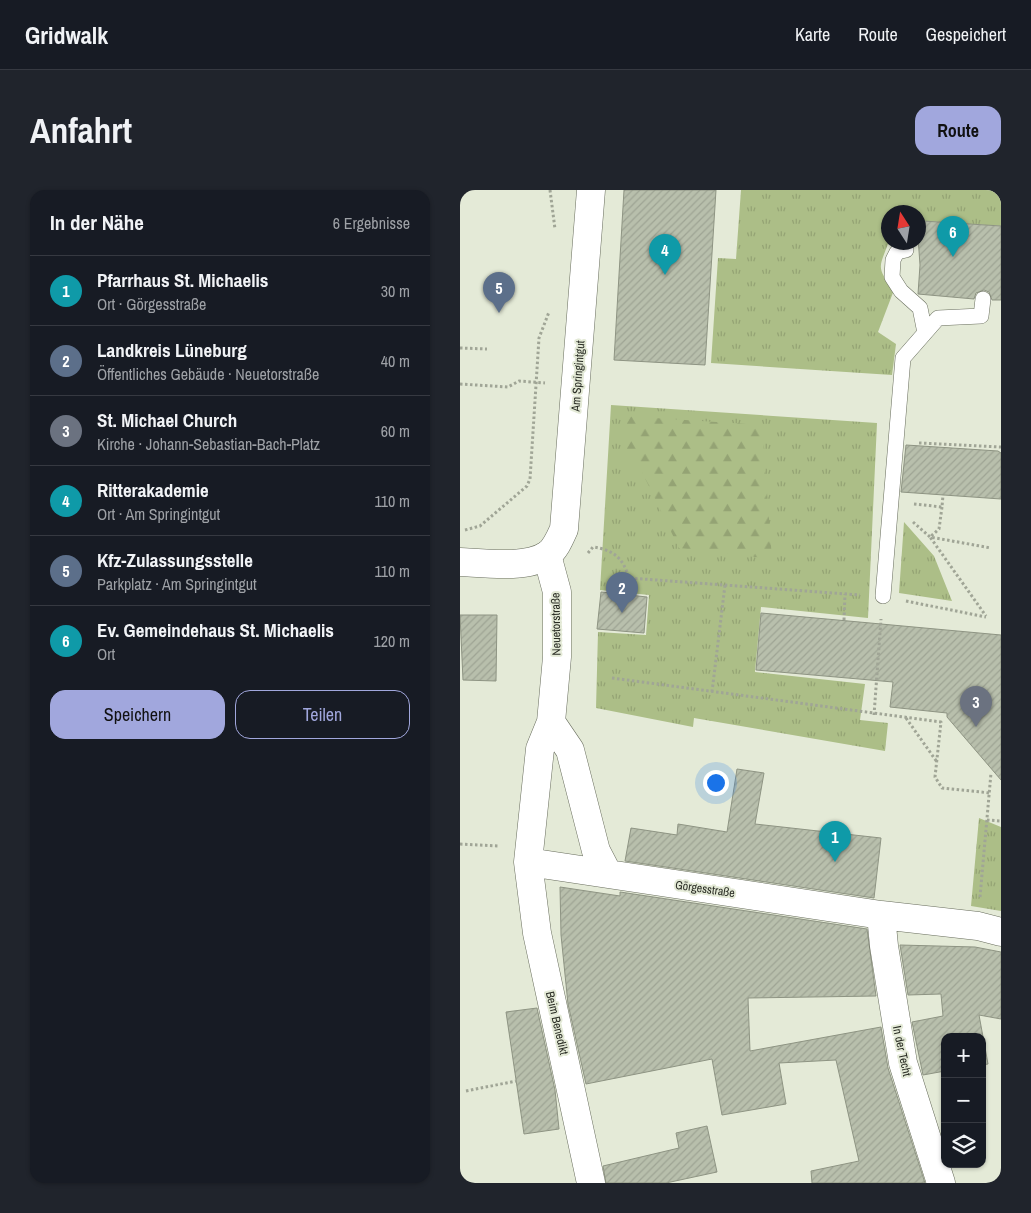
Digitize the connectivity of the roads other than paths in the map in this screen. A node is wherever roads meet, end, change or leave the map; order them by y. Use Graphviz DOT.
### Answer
graph roads {
  1 [pos="591,190"];
  2 [pos="906,250"];
  3 [pos="983,299"];
  4 [pos="925,333"];
  5 [pos="547,556"];
  6 [pos="460,562"];
  7 [pos="883,596"];
  8 [pos="551,722"];
  9 [pos="528,862"];
  10 [pos="608,874"];
  11 [pos="881,915"];
  12 [pos="1001,932"];
  13 [pos="592,1183"];
  14 [pos="941,1183"];
  1 -- 5 [label="street, Am Springintgut"];
  2 -- 4 [label="lane"];
  3 -- 4 [label="lane"];
  4 -- 7 [label="lane"];
  5 -- 6 [label="street"];
  5 -- 8 [label="street, Neuetorstraße"];
  8 -- 9 [label="street, Neuetorstraße"];
  8 -- 10 [label="street"];
  9 -- 10 [label="street, Görgesstraße"];
  9 -- 13 [label="street, Beim Benedikt"];
  10 -- 11 [label="street, Görgesstraße"];
  11 -- 12 [label="street, Görgesstraße"];
  11 -- 14 [label="street, In der Techt"];
}
